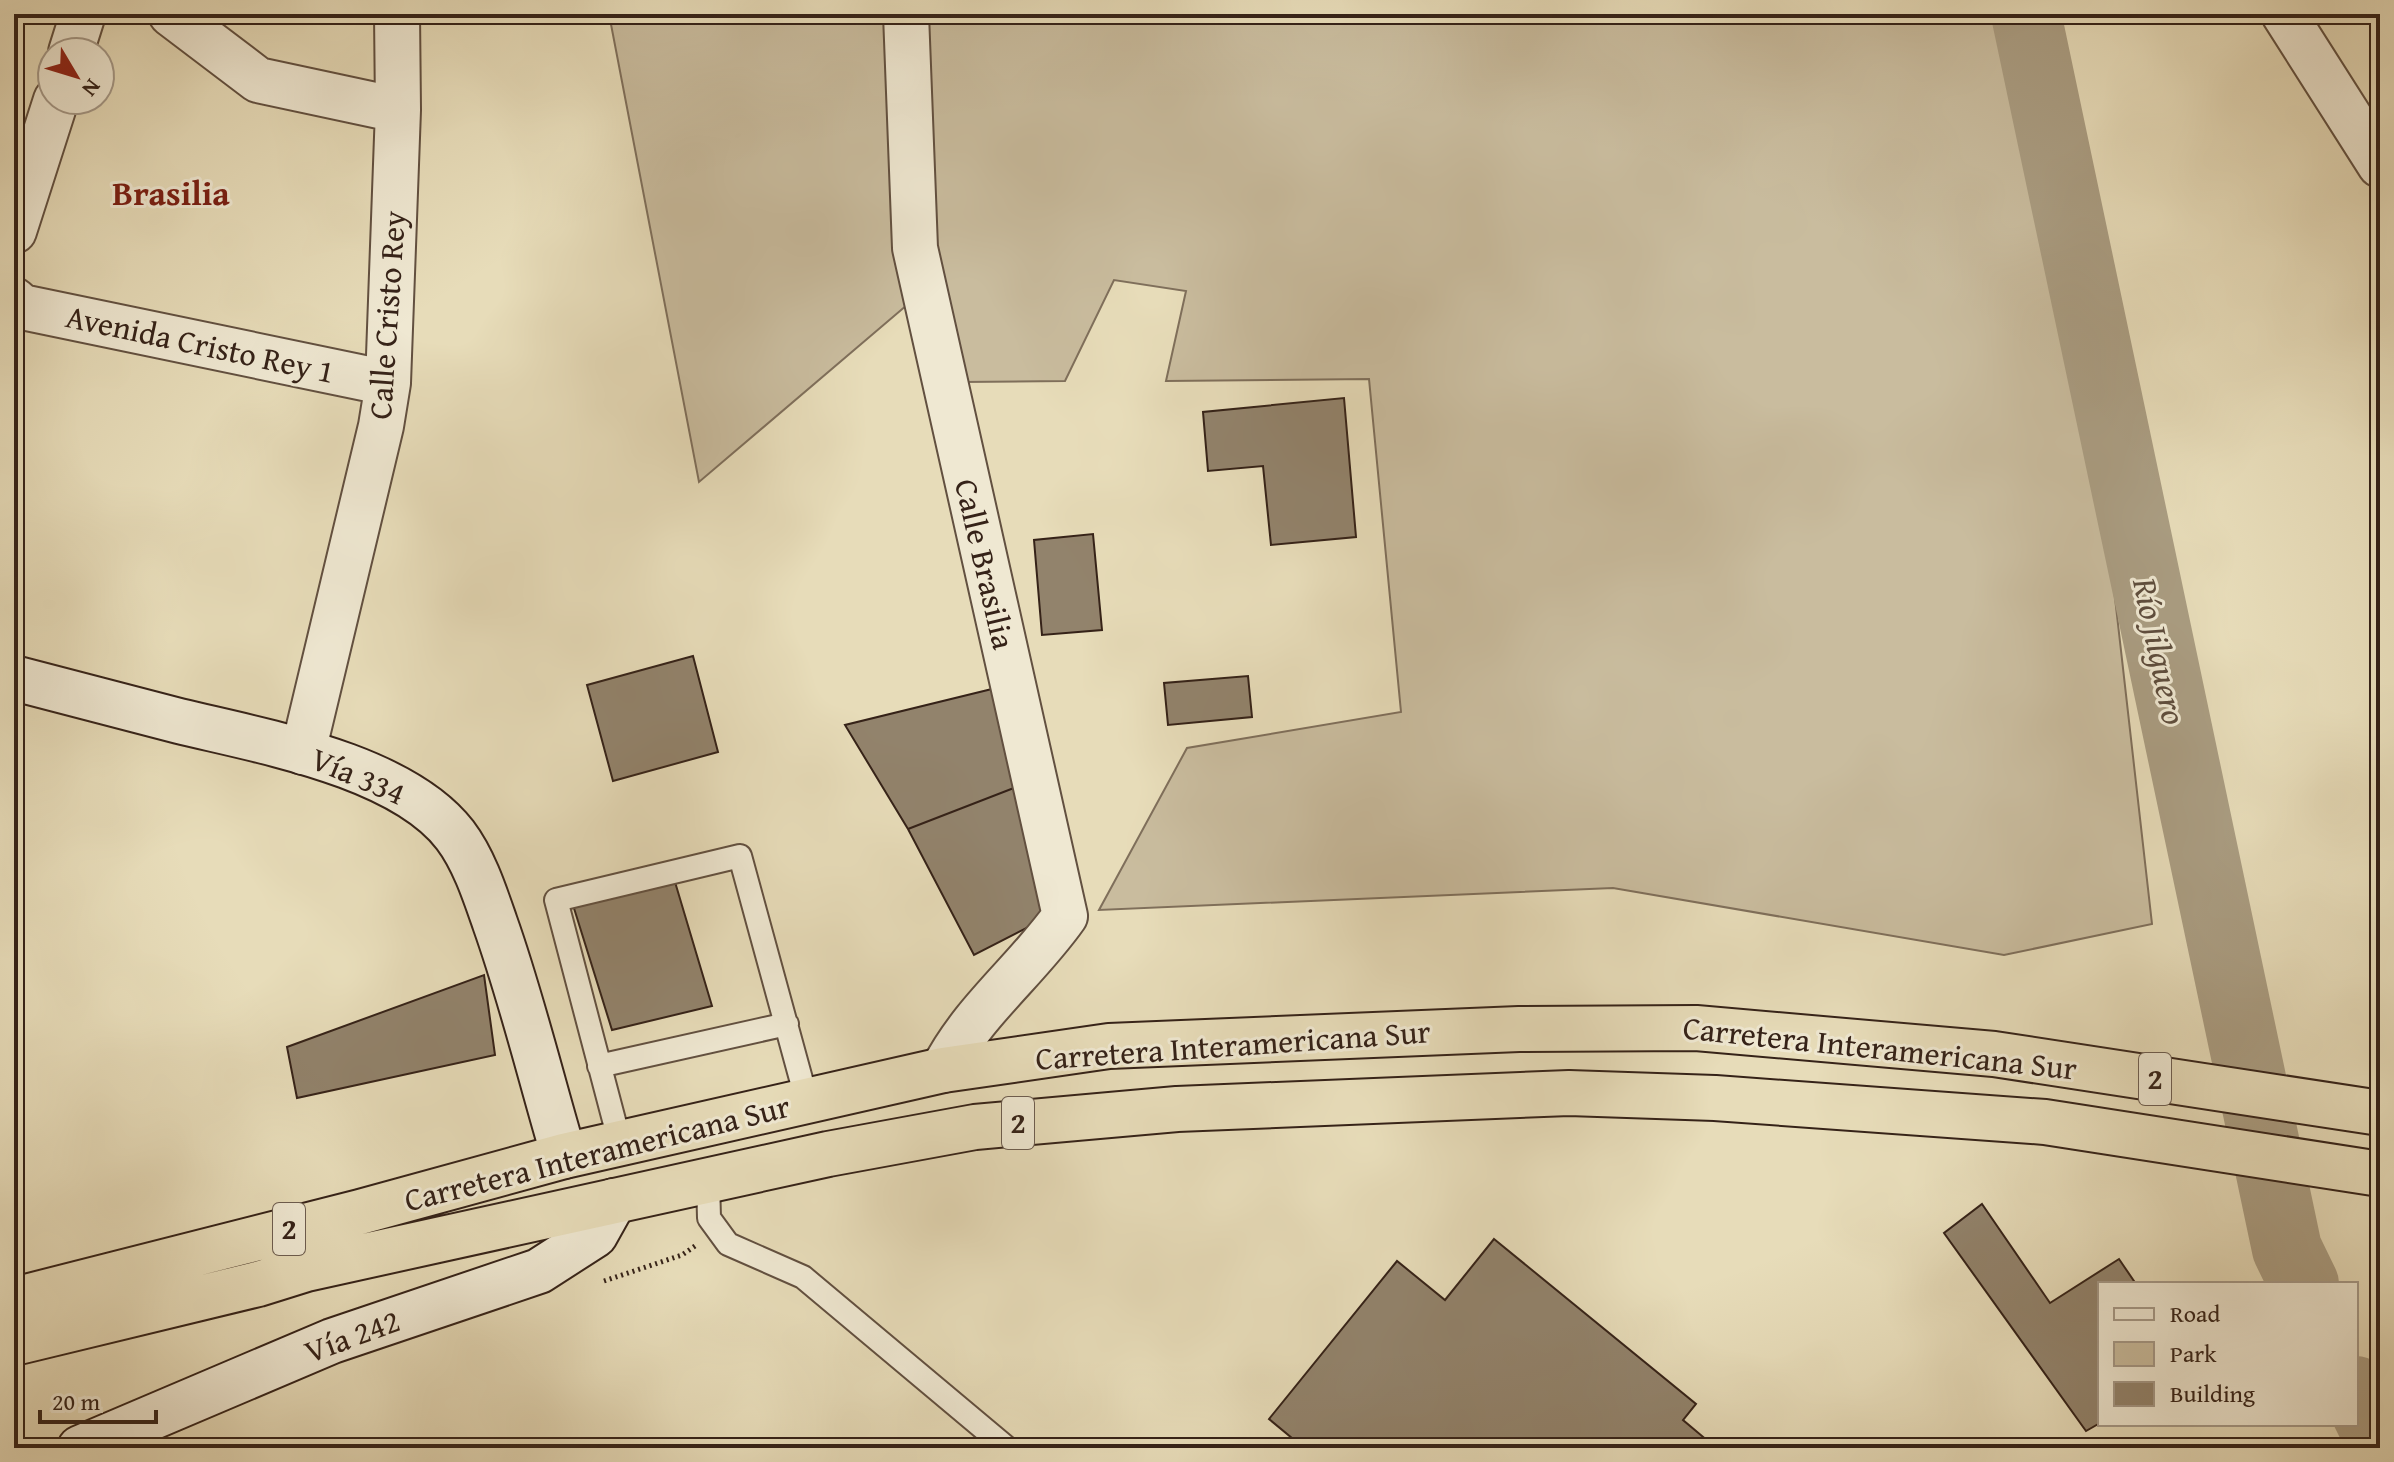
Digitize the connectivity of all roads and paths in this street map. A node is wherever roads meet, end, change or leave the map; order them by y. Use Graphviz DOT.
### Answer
graph roads {
  1 [pos="83,14"];
  2 [pos="171,14"];
  3 [pos="397,14"];
  4 [pos="906,14"];
  5 [pos="2284,14"];
  6 [pos="76,36"];
  7 [pos="398,110"];
  8 [pos="51,116"];
  9 [pos="2380,165"];
  10 [pos="14,231"];
  11 [pos="14,300"];
  12 [pos="388,383"];
  13 [pos="14,678"];
  14 [pos="303,752"];
  15 [pos="787,1024"];
  16 [pos="1070,1051"];
  17 [pos="599,1066"];
  18 [pos="943,1070"];
  19 [pos="807,1101"];
  20 [pos="2380,1113"];
  21 [pos="620,1143"];
  22 [pos="564,1156"];
  23 [pos="2370,1172"];
  24 [pos="708,1180"];
  25 [pos="662,1190"];
  26 [pos="614,1201"];
  27 [pos="717,1229"];
  28 [pos="397,1249"];
  29 [pos="594,1283"];
  30 [pos="14,1300"];
  31 [pos="14,1343"];
  32 [pos="80,1448"];
  33 [pos="1007,1448"];
  1 -- 6 [label="street"];
  2 -- 7 [label="street"];
  3 -- 7 [label="street, Calle Cristo Rey"];
  4 -- 18 [label="street, Calle Brasilia"];
  5 -- 9 [label="street"];
  7 -- 12 [label="street, Calle Cristo Rey"];
  8 -- 10 [label="street"];
  11 -- 12 [label="street, Avenida Cristo Rey 1"];
  12 -- 14 [label="street, Calle Cristo Rey"];
  13 -- 14 [label="street, Vía 334"];
  14 -- 22 [label="street, Vía 334"];
  15 -- 17 [label="lane"];
  15 -- 17 [label="lane"];
  15 -- 19 [label="lane"];
  16 -- 18 [label="highway, Carretera Interamericana Sur / 2"];
  16 -- 20 [label="highway, Carretera Interamericana Sur / 2"];
  16 -- 24 [label="highway"];
  17 -- 21 [label="lane"];
  18 -- 19 [label="highway, Carretera Interamericana Sur / 2"];
  19 -- 21 [label="highway, Carretera Interamericana Sur / 2"];
  21 -- 22 [label="highway, Carretera Interamericana Sur / 2"];
  22 -- 25 [label="highway"];
  22 -- 28 [label="highway"];
  22 -- 30 [label="highway, Carretera Interamericana Sur / 2"];
  23 -- 24 [label="highway, Carretera Interamericana Sur / 2"];
  24 -- 25 [label="highway, Carretera Interamericana Sur / 2"];
  24 -- 27 [label="lane"];
  25 -- 26 [label="highway, Carretera Interamericana Sur / 2"];
  26 -- 28 [label="highway, Carretera Interamericana Sur / 2"];
  26 -- 32 [label="street, Vía 242"];
  27 -- 29 [label="path"];
  27 -- 33 [label="lane"];
  28 -- 31 [label="highway, Carretera Interamericana Sur / 2"];
}
